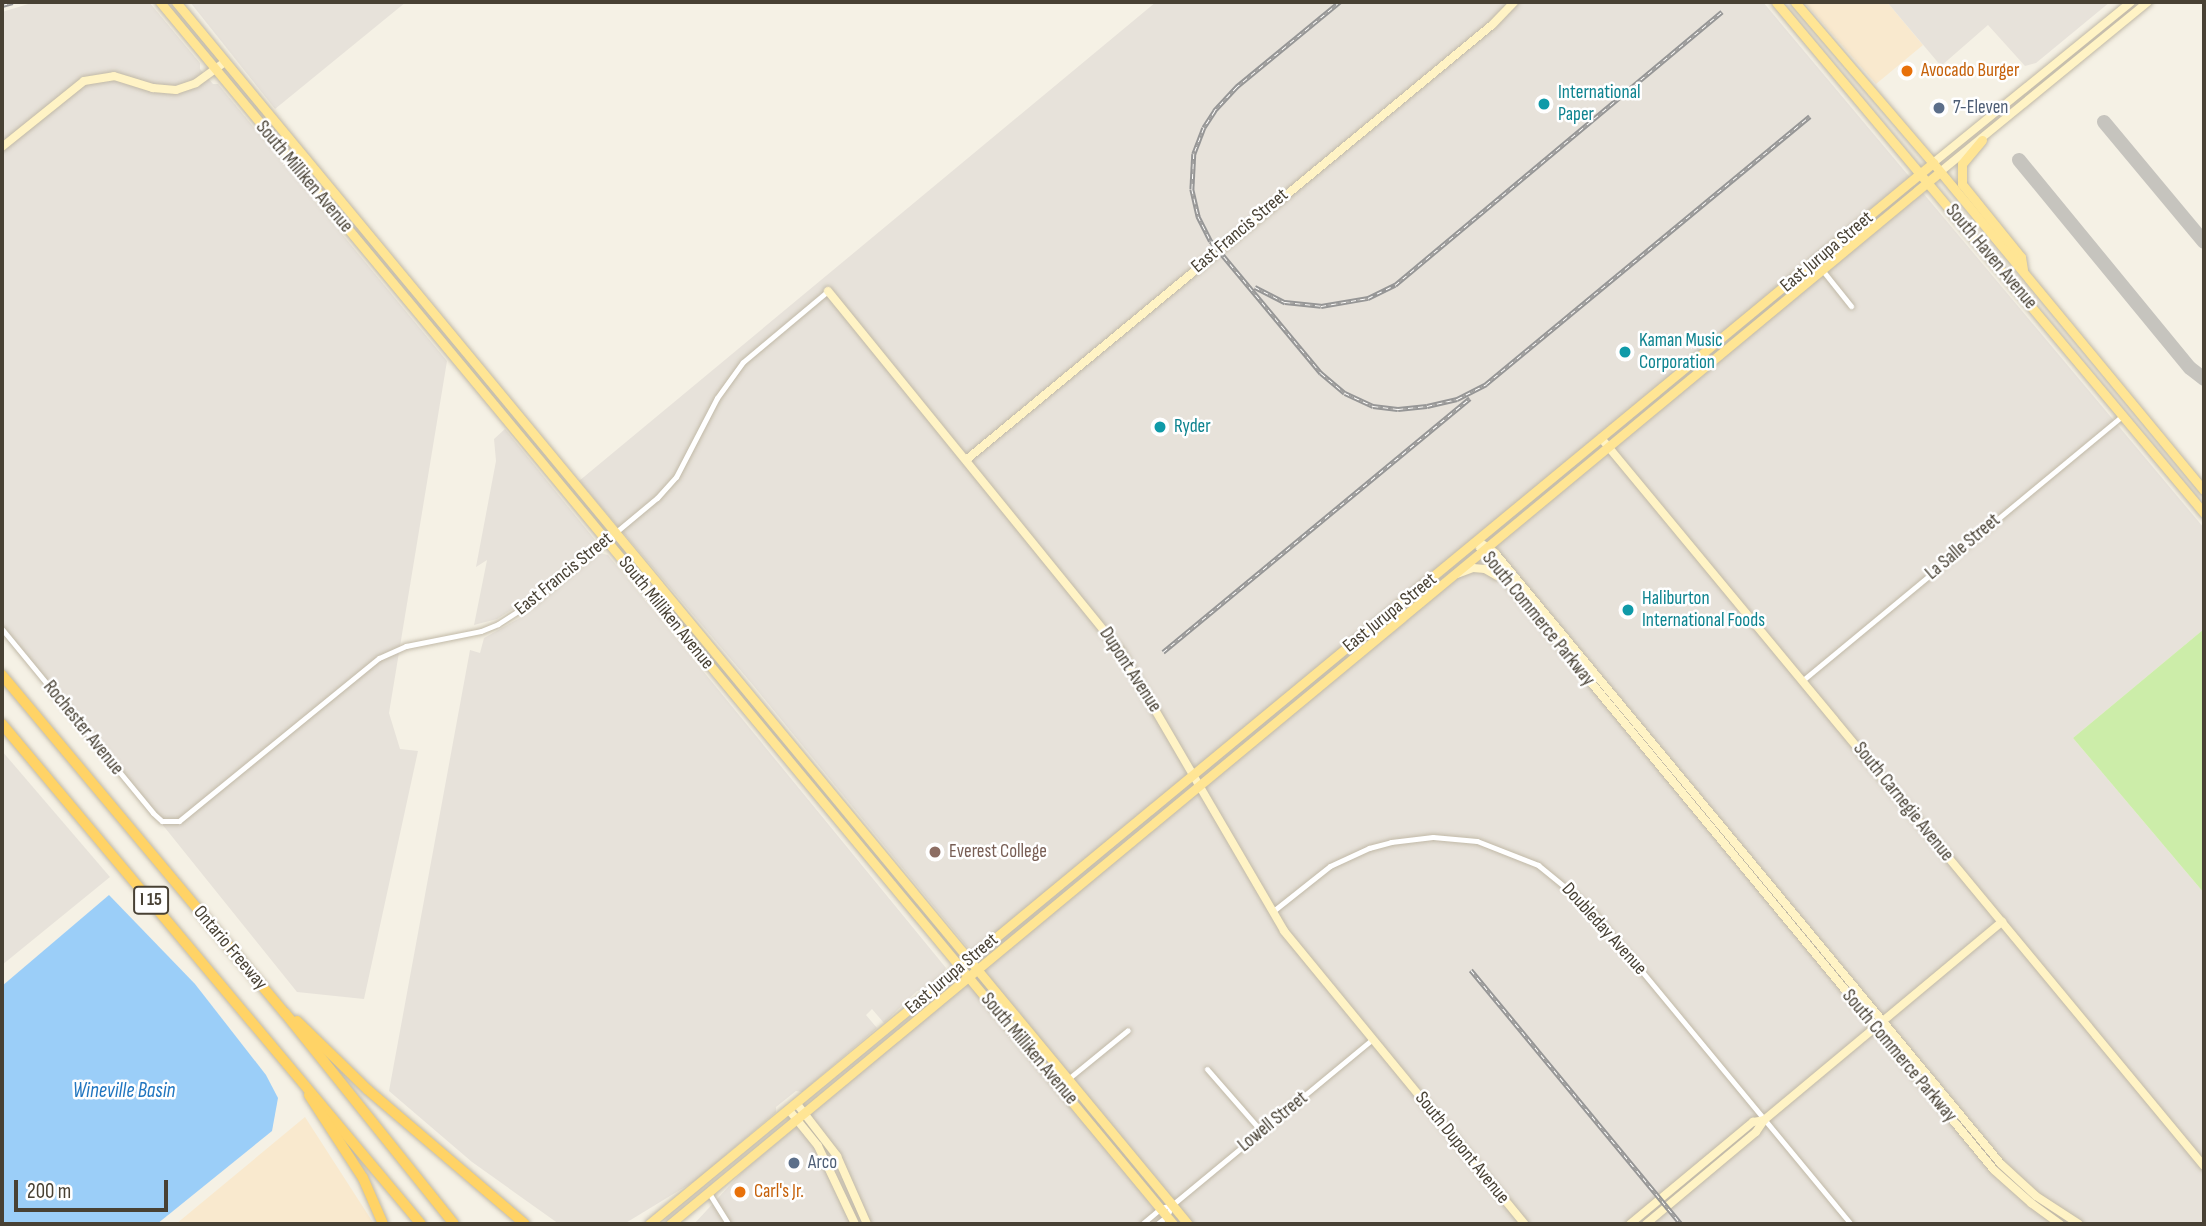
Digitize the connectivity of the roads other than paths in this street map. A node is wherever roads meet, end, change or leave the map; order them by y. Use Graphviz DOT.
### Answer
graph roads {
  1 [pos="1514,2"];
  2 [pos="1776,2"];
  3 [pos="1795,2"];
  4 [pos="2131,2"];
  5 [pos="2148,2"];
  6 [pos="162,5"];
  7 [pos="178,5"];
  8 [pos="2077,61"];
  9 [pos="224,63"];
  10 [pos="215,71"];
  11 [pos="2026,89"];
  12 [pos="1996,128"];
  13 [pos="1982,140"];
  14 [pos="2,147"];
  15 [pos="1933,163"];
  16 [pos="1940,172"];
  17 [pos="1921,173"];
  18 [pos="1929,181"];
  19 [pos="397,271"];
  20 [pos="1823,271"];
  21 [pos="2024,272"];
  22 [pos="388,278"];
  23 [pos="828,291"];
  24 [pos="1778,293"];
  25 [pos="1852,306"];
  26 [pos="1737,343"];
  27 [pos="1708,350"];
  28 [pos="1672,396"];
  29 [pos="2123,415"];
  30 [pos="1601,438"];
  31 [pos="1609,448"];
  32 [pos="966,460"];
  33 [pos="2204,491"];
  34 [pos="2204,513"];
  35 [pos="615,533"];
  36 [pos="606,540"];
  37 [pos="1478,541"];
  38 [pos="1485,549"];
  39 [pos="1452,576"];
  40 [pos="1506,581"];
  41 [pos="2,629"];
  42 [pos="2,675"];
  43 [pos="1803,680"];
  44 [pos="2,724"];
  45 [pos="1195,776"];
  46 [pos="1200,786"];
  47 [pos="168,823"];
  48 [pos="1272,912"];
  49 [pos="2002,922"];
  50 [pos="970,958"];
  51 [pos="960,967"];
  52 [pos="979,969"];
  53 [pos="969,977"];
  54 [pos="285,1013"];
  55 [pos="1878,1025"];
  56 [pos="1128,1030"];
  57 [pos="1373,1039"];
  58 [pos="1207,1069"];
  59 [pos="1400,1072"];
  60 [pos="299,1076"];
  61 [pos="1068,1080"];
  62 [pos="793,1107"];
  63 [pos="801,1116"];
  64 [pos="1764,1120"];
  65 [pos="1261,1131"];
  66 [pos="2204,1166"];
  67 [pos="709,1193"];
  68 [pos="1172,1205"];
  69 [pos="1167,1216"];
  70 [pos="383,1224"];
  71 [pos="421,1224"];
  72 [pos="454,1224"];
  73 [pos="525,1224"];
  74 [pos="649,1224"];
  75 [pos="670,1224"];
  76 [pos="728,1224"];
  77 [pos="855,1224"];
  78 [pos="867,1224"];
  79 [pos="1142,1224"];
  80 [pos="1157,1224"];
  81 [pos="1188,1224"];
  82 [pos="1525,1224"];
  83 [pos="1630,1224"];
  84 [pos="1646,1224"];
  85 [pos="1851,1224"];
  86 [pos="2060,1224"];
  87 [pos="2079,1224"];
  1 -- 32 [label="street, East Francis Street"];
  2 -- 17 [label="main road, South Haven Avenue"];
  3 -- 15 [label="main road, South Haven Avenue"];
  4 -- 11 [label="street, East Jurupa Street"];
  5 -- 8 [label="street, East Jurupa Street"];
  6 -- 10 [label="main road, South Milliken Avenue"];
  7 -- 9 [label="main road, South Milliken Avenue"];
  8 -- 11 [label="street"];
  8 -- 12 [label="street, East Jurupa Street"];
  9 -- 10 [label="street"];
  9 -- 19 [label="main road, South Milliken Avenue"];
  10 -- 14 [label="street"];
  10 -- 22 [label="main road, South Milliken Avenue"];
  11 -- 12 [label="street"];
  11 -- 15 [label="street, East Jurupa Street"];
  12 -- 13 [label="street, East Jurupa Street"];
  13 -- 16 [label="street, East Jurupa Street"];
  13 -- 21 [label="main road"];
  15 -- 16 [label="main road, South Haven Avenue"];
  15 -- 17 [label="main road, East Jurupa Street"];
  16 -- 18 [label="main road, East Jurupa Street"];
  16 -- 21 [label="main road, South Haven Avenue"];
  17 -- 18 [label="main road, South Haven Avenue"];
  17 -- 24 [label="main road, East Jurupa Street"];
  18 -- 20 [label="main road, East Jurupa Street"];
  18 -- 29 [label="main road, South Haven Avenue"];
  19 -- 22 [label="main road"];
  19 -- 35 [label="main road, South Milliken Avenue"];
  20 -- 25 [label="street"];
  20 -- 26 [label="main road, East Jurupa Street"];
  21 -- 33 [label="main road, South Haven Avenue"];
  22 -- 36 [label="main road, South Milliken Avenue"];
  23 -- 32 [label="street, Dupont Avenue"];
  23 -- 35 [label="street, East Francis Street"];
  24 -- 26 [label="main road"];
  24 -- 27 [label="main road, East Jurupa Street"];
  26 -- 28 [label="main road, East Jurupa Street"];
  27 -- 28 [label="main road"];
  27 -- 30 [label="main road, East Jurupa Street"];
  28 -- 31 [label="main road, East Jurupa Street"];
  29 -- 34 [label="main road, South Haven Avenue"];
  29 -- 43 [label="street, La Salle Street"];
  30 -- 31 [label="street, South Carnegie Avenue"];
  30 -- 37 [label="main road, East Jurupa Street"];
  31 -- 38 [label="main road, East Jurupa Street"];
  31 -- 43 [label="street, South Carnegie Avenue"];
  32 -- 45 [label="street, Dupont Avenue"];
  35 -- 36 [label="street, East Francis Street"];
  35 -- 50 [label="main road, South Milliken Avenue"];
  36 -- 47 [label="street, East Francis Street"];
  36 -- 51 [label="main road, South Milliken Avenue"];
  37 -- 38 [label="street, South Commerce Parkway"];
  37 -- 45 [label="main road, East Jurupa Street"];
  38 -- 39 [label="main road, East Jurupa Street"];
  38 -- 40 [label="street, South Commerce Parkway"];
  38 -- 55 [label="street, South Commerce Parkway"];
  39 -- 40 [label="street"];
  39 -- 46 [label="main road, East Jurupa Street"];
  40 -- 55 [label="street, South Commerce Parkway"];
  41 -- 47 [label="street, Rochester Avenue"];
  42 -- 54 [label="highway, Ontario Freeway / I 15"];
  43 -- 49 [label="street, South Carnegie Avenue"];
  44 -- 60 [label="highway, Ontario Freeway / I 15"];
  45 -- 46 [label="street, Dupont Avenue"];
  45 -- 50 [label="main road, East Jurupa Street"];
  46 -- 48 [label="street, Dupont Avenue"];
  46 -- 52 [label="main road, East Jurupa Street"];
  48 -- 57 [label="street, Dupont Avenue"];
  48 -- 64 [label="street, Doubleday Avenue"];
  49 -- 55 [label="street"];
  49 -- 66 [label="street, South Carnegie Avenue"];
  50 -- 51 [label="main road, East Jurupa Street"];
  50 -- 52 [label="main road, South Milliken Avenue"];
  51 -- 53 [label="main road, South Milliken Avenue"];
  51 -- 62 [label="main road, East Jurupa Street"];
  52 -- 53 [label="main road, East Jurupa Street"];
  52 -- 61 [label="main road, South Milliken Avenue"];
  53 -- 63 [label="main road, East Jurupa Street"];
  53 -- 69 [label="main road, South Milliken Avenue"];
  54 -- 72 [label="highway, Ontario Freeway / I 15"];
  54 -- 73 [label="highway"];
  55 -- 64 [label="street"];
  55 -- 86 [label="street, South Commerce Parkway"];
  55 -- 87 [label="street, South Commerce Parkway"];
  56 -- 61 [label="street"];
  57 -- 59 [label="street, Dupont Avenue"];
  57 -- 65 [label="street, Lowell Street"];
  58 -- 65 [label="street"];
  59 -- 82 [label="street, South Dupont Avenue"];
  60 -- 70 [label="highway"];
  60 -- 71 [label="highway, Ontario Freeway / I 15"];
  61 -- 68 [label="main road, South Milliken Avenue"];
  62 -- 63 [label="street"];
  62 -- 74 [label="main road, East Jurupa Street"];
  63 -- 67 [label="main road, East Jurupa Street"];
  63 -- 77 [label="street"];
  63 -- 78 [label="street"];
  64 -- 83 [label="street"];
  64 -- 84 [label="street"];
  64 -- 85 [label="street, Doubleday Avenue"];
  65 -- 68 [label="street, Lowell Street"];
  67 -- 75 [label="main road, East Jurupa Street"];
  67 -- 76 [label="street"];
  68 -- 69 [label="street, Lowell Street"];
  68 -- 81 [label="main road, South Milliken Avenue"];
  69 -- 79 [label="street, Lowell Street"];
  69 -- 80 [label="street, Lowell Street"];
}
